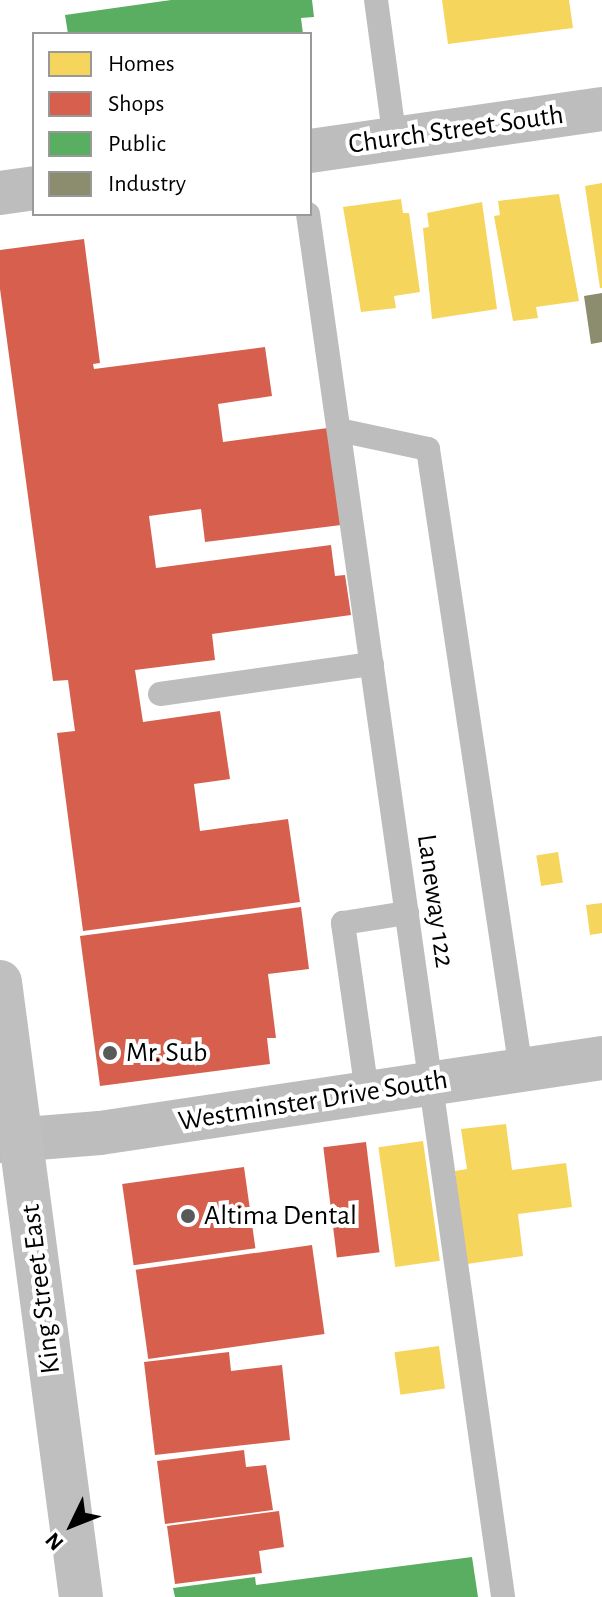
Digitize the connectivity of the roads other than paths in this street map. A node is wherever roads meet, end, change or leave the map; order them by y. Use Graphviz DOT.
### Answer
graph roads {
  1 [pos="376,0"];
  2 [pos="602,109"];
  3 [pos="395,140"];
  4 [pos="312,151"];
  5 [pos="32,188"];
  6 [pos="0,193"];
  7 [pos="308,216"];
  8 [pos="339,430"];
  9 [pos="372,664"];
  10 [pos="160,694"];
  11 [pos="407,913"];
  12 [pos="0,982"];
  13 [pos="602,1058"];
  14 [pos="521,1070"];
  15 [pos="431,1083"];
  16 [pos="367,1092"];
  17 [pos="11,1140"];
  18 [pos="81,1597"];
  19 [pos="503,1597"];
  1 -- 3 [label="lane"];
  2 -- 3 [label="street, Church Street South"];
  3 -- 4 [label="street, Church Street South"];
  5 -- 6 [label="street"];
  7 -- 8 [label="lane, Laneway 122"];
  8 -- 9 [label="lane, Laneway 122"];
  8 -- 14 [label="lane"];
  9 -- 10 [label="lane"];
  9 -- 11 [label="lane, Laneway 122"];
  11 -- 15 [label="lane, Laneway 122"];
  11 -- 16 [label="lane"];
  12 -- 17 [label="main road, King Street East"];
  13 -- 14 [label="street, Westminster Drive South"];
  14 -- 15 [label="street, Westminster Drive South"];
  15 -- 16 [label="street, Westminster Drive South"];
  15 -- 19 [label="lane, Laneway 122"];
  16 -- 17 [label="street, Westminster Drive South"];
  17 -- 18 [label="main road, King Street East"];
}
